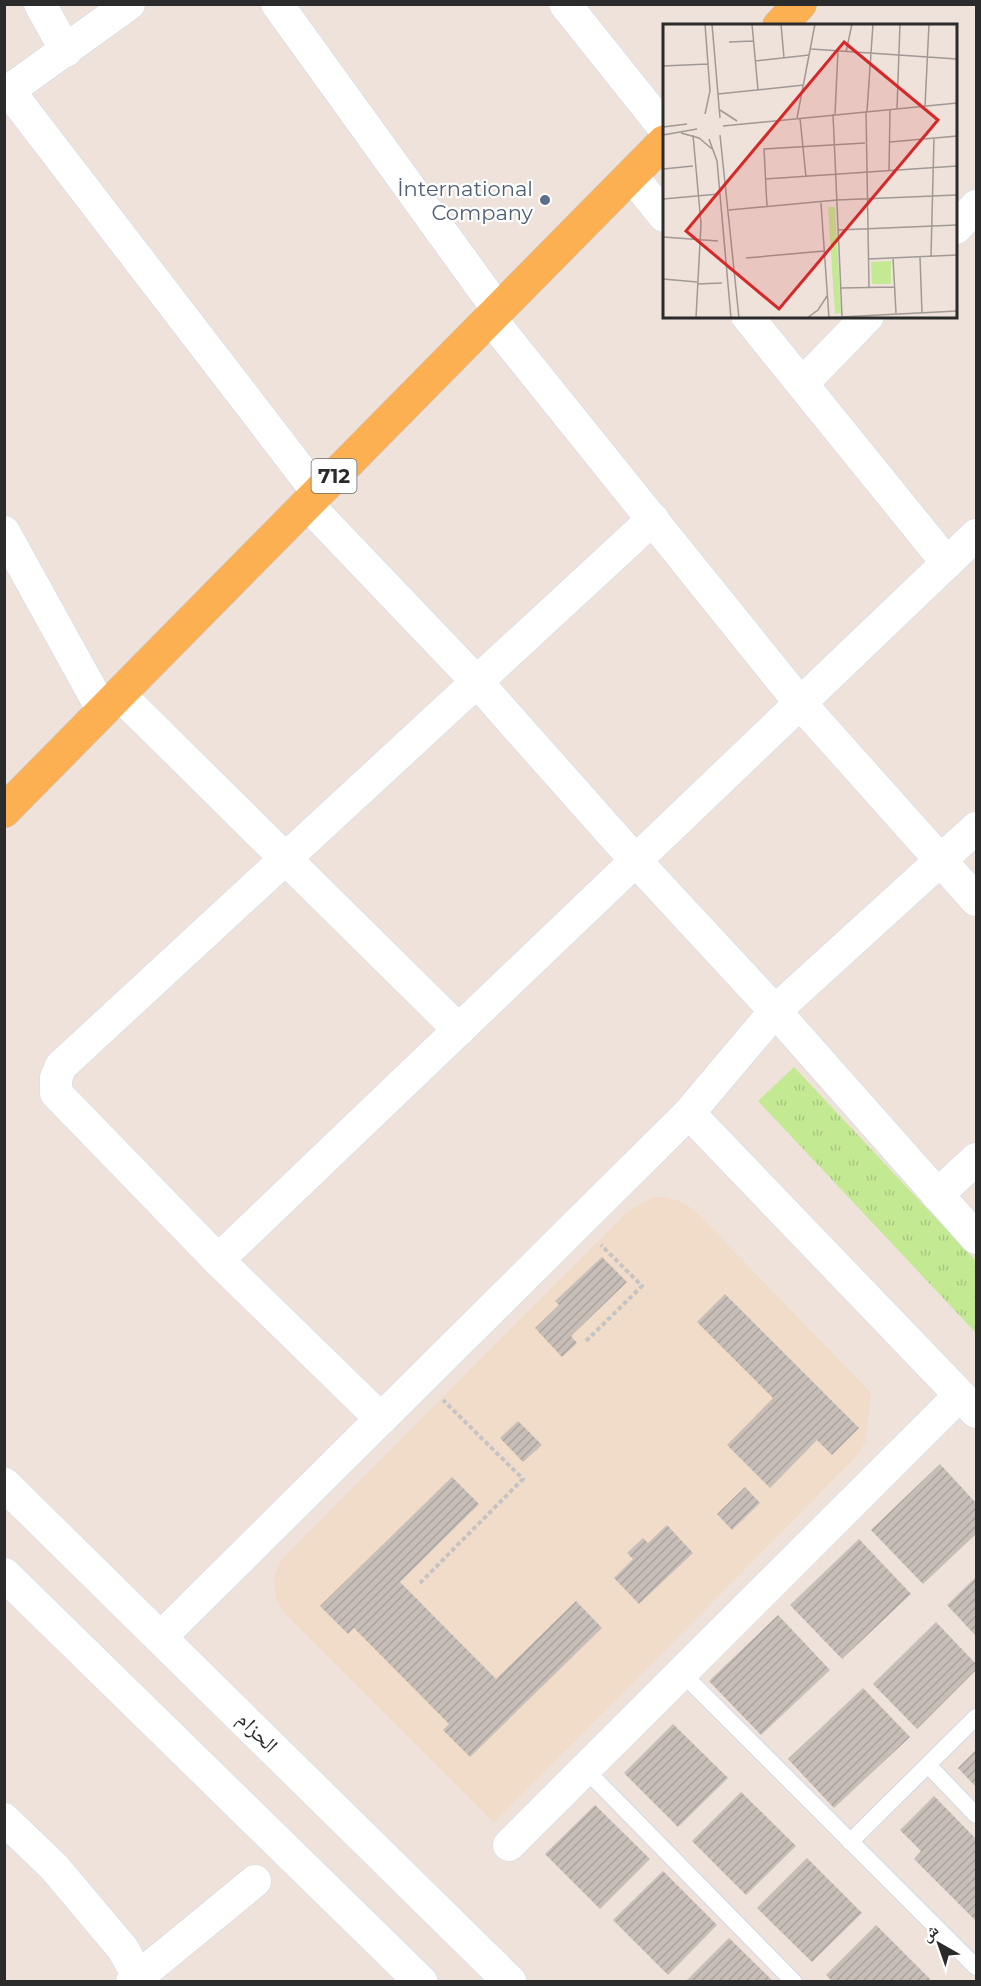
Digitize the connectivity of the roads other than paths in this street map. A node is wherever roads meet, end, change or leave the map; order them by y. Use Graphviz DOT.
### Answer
graph roads {
  1 [pos="40,4"];
  2 [pos="129,4"];
  3 [pos="277,4"];
  4 [pos="565,4"];
  5 [pos="800,4"];
  6 [pos="781,24"];
  7 [pos="66,51"];
  8 [pos="7,93"];
  9 [pos="663,127"];
  10 [pos="663,142"];
  11 [pos="631,175"];
  12 [pos="976,206"];
  13 [pos="663,215"];
  14 [pos="957,227"];
  15 [pos="494,314"];
  16 [pos="749,318"];
  17 [pos="866,318"];
  18 [pos="802,384"];
  19 [pos="313,499"];
  20 [pos="653,519"];
  21 [pos="4,532"];
  22 [pos="976,535"];
  23 [pos="947,563"];
  24 [pos="478,683"];
  25 [pos="112,703"];
  26 [pos="800,703"];
  27 [pos="4,811"];
  28 [pos="976,828"];
  29 [pos="286,860"];
  30 [pos="636,861"];
  31 [pos="940,861"];
  32 [pos="976,900"];
  33 [pos="776,1011"];
  34 [pos="459,1030"];
  35 [pos="689,1113"];
  36 [pos="976,1159"];
  37 [pos="937,1195"];
  38 [pos="976,1238"];
  39 [pos="218,1260"];
  40 [pos="968,1404"];
  41 [pos="381,1419"];
  42 [pos="4,1484"];
  43 [pos="9,1587"];
  44 [pos="161,1637"];
  45 [pos="682,1673"];
  46 [pos="976,1717"];
  47 [pos="928,1765"];
  48 [pos="585,1769"];
  49 [pos="976,1815"];
  50 [pos="4,1819"];
  51 [pos="850,1842"];
  52 [pos="509,1845"];
  53 [pos="255,1881"];
  54 [pos="976,1966"];
  55 [pos="137,1980"];
  56 [pos="421,1982"];
  57 [pos="510,1982"];
  58 [pos="794,1982"];
  1 -- 7 [label="street"];
  2 -- 7 [label="street"];
  3 -- 15 [label="street"];
  4 -- 9 [label="street"];
  5 -- 6 [label="main road"];
  7 -- 8 [label="street"];
  8 -- 19 [label="street"];
  10 -- 11 [label="main road, 712"];
  11 -- 13 [label="street"];
  11 -- 15 [label="main road, 712"];
  12 -- 14 [label="street"];
  15 -- 19 [label="main road, 712"];
  15 -- 20 [label="street"];
  16 -- 18 [label="street"];
  17 -- 18 [label="street"];
  18 -- 23 [label="street"];
  19 -- 24 [label="street"];
  19 -- 25 [label="main road, 712"];
  20 -- 24 [label="street"];
  20 -- 26 [label="street"];
  21 -- 25 [label="street"];
  22 -- 23 [label="street"];
  23 -- 26 [label="street"];
  24 -- 29 [label="street"];
  24 -- 30 [label="street"];
  25 -- 27 [label="main road, 712"];
  25 -- 29 [label="street"];
  26 -- 30 [label="street"];
  26 -- 31 [label="street"];
  28 -- 31 [label="street"];
  29 -- 34 [label="street"];
  29 -- 39 [label="street"];
  30 -- 33 [label="street"];
  30 -- 34 [label="street"];
  31 -- 32 [label="street"];
  31 -- 33 [label="street"];
  33 -- 35 [label="street"];
  33 -- 37 [label="street"];
  34 -- 39 [label="street"];
  35 -- 40 [label="street"];
  35 -- 41 [label="street"];
  36 -- 37 [label="street"];
  37 -- 38 [label="street"];
  39 -- 41 [label="street"];
  40 -- 45 [label="street"];
  41 -- 44 [label="street"];
  42 -- 44 [label="main road, الحزام"];
  43 -- 56 [label="main road"];
  44 -- 57 [label="main road, الحزام"];
  45 -- 48 [label="street"];
  45 -- 51 [label="lane"];
  46 -- 47 [label="lane"];
  47 -- 49 [label="lane"];
  47 -- 51 [label="lane"];
  48 -- 52 [label="street"];
  48 -- 58 [label="lane"];
  50 -- 55 [label="street"];
  51 -- 54 [label="lane"];
  53 -- 55 [label="street"];
}
